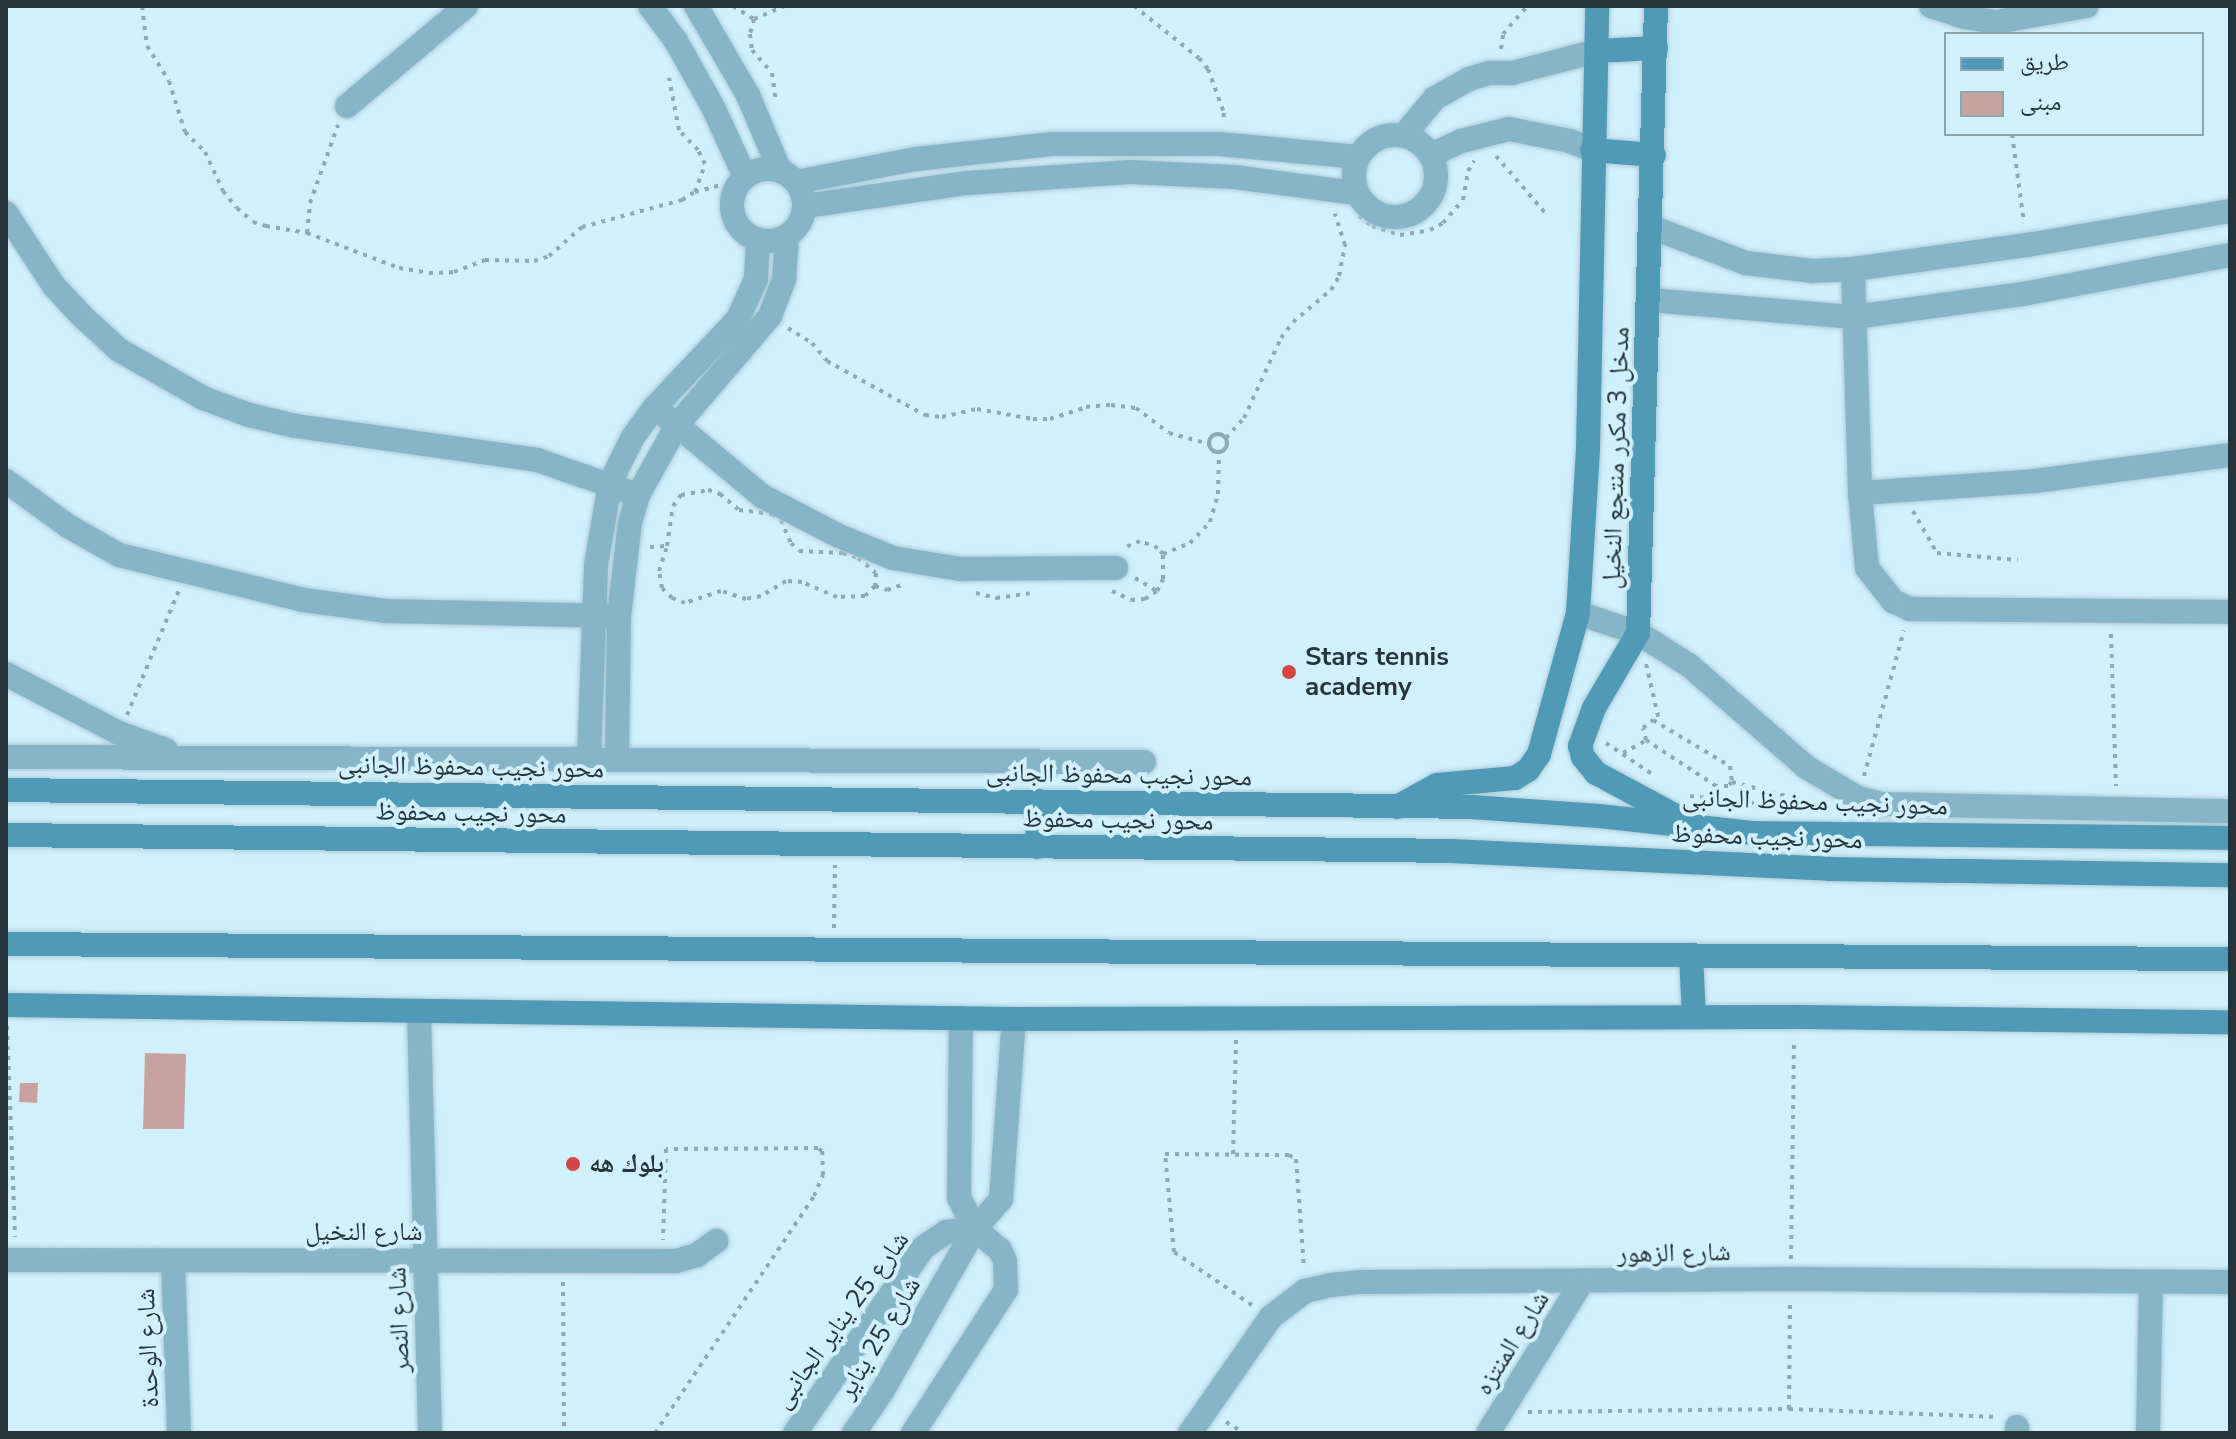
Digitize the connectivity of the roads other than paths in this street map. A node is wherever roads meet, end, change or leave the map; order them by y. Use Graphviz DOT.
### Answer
graph roads {
  1 [pos="466,6"];
  2 [pos="650,6"];
  3 [pos="696,6"];
  4 [pos="1597,6"];
  5 [pos="1656,6"];
  6 [pos="1931,6"];
  7 [pos="2087,6"];
  8 [pos="1656,48"];
  9 [pos="1597,51"];
  10 [pos="347,106"];
  11 [pos="1404,135"];
  12 [pos="1592,150"];
  13 [pos="1431,155"];
  14 [pos="1654,155"];
  15 [pos="1358,157"];
  16 [pos="788,176"];
  17 [pos="739,185"];
  18 [pos="1341,193"];
  19 [pos="805,206"];
  20 [pos="2230,211"];
  21 [pos="6,213"];
  22 [pos="1651,227"];
  23 [pos="787,237"];
  24 [pos="758,241"];
  25 [pos="2230,255"];
  26 [pos="1853,269"];
  27 [pos="1650,300"];
  28 [pos="1854,317"];
  29 [pos="655,407"];
  30 [pos="677,425"];
  31 [pos="2230,455"];
  32 [pos="6,481"];
  33 [pos="610,483"];
  34 [pos="1860,493"];
  35 [pos="638,495"];
  36 [pos="1116,568"];
  37 [pos="2230,612"];
  38 [pos="1578,613"];
  39 [pos="592,615"];
  40 [pos="619,616"];
  41 [pos="1638,633"];
  42 [pos="6,674"];
  43 [pos="6,757"];
  44 [pos="184,757"];
  45 [pos="589,758"];
  46 [pos="617,759"];
  47 [pos="1144,762"];
  48 [pos="6,790"];
  49 [pos="1039,801"];
  50 [pos="1397,808"];
  51 [pos="2230,811"];
  52 [pos="1701,830"];
  53 [pos="6,835"];
  54 [pos="1931,835"];
  55 [pos="2230,838"];
  56 [pos="1037,847"];
  57 [pos="2002,871"];
  58 [pos="2230,875"];
  59 [pos="6,944"];
  60 [pos="1691,955"];
  61 [pos="2230,959"];
  62 [pos="6,1005"];
  63 [pos="419,1013"];
  64 [pos="1694,1017"];
  65 [pos="961,1018"];
  66 [pos="1014,1019"];
  67 [pos="2230,1022"];
  68 [pos="975,1229"];
  69 [pos="716,1241"];
  70 [pos="11,1260"];
  71 [pos="425,1260"];
  72 [pos="173,1261"];
  73 [pos="1582,1282"];
  74 [pos="2151,1282"];
  75 [pos="2230,1282"];
  76 [pos="179,1433"];
  77 [pos="430,1433"];
  78 [pos="795,1433"];
  79 [pos="854,1433"];
  80 [pos="913,1433"];
  81 [pos="1190,1433"];
  82 [pos="1488,1433"];
  83 [pos="2148,1433"];
  1 -- 10 [label="street"];
  2 -- 17 [label="street"];
  3 -- 16 [label="street"];
  4 -- 9 [label="street"];
  5 -- 8 [label="street, مدخل 3 مكرر منتجع النخيل"];
  6 -- 7 [label="street"];
  8 -- 9 [label="street"];
  8 -- 14 [label="street, مدخل 3 مكرر منتجع النخيل"];
  9 -- 11 [label="street"];
  9 -- 12 [label="street"];
  11 -- 13 [label="street"];
  11 -- 15 [label="street"];
  12 -- 13 [label="street"];
  12 -- 14 [label="street"];
  12 -- 38 [label="street"];
  13 -- 18 [label="street"];
  14 -- 22 [label="street, مدخل 3 مكرر منتجع النخيل"];
  15 -- 16 [label="street"];
  15 -- 18 [label="street"];
  16 -- 17 [label="street"];
  16 -- 19 [label="street"];
  17 -- 24 [label="street"];
  18 -- 19 [label="street"];
  19 -- 23 [label="street"];
  20 -- 26 [label="street"];
  21 -- 33 [label="street"];
  22 -- 26 [label="street"];
  22 -- 27 [label="street, مدخل 3 مكرر منتجع النخيل"];
  23 -- 24 [label="street"];
  23 -- 30 [label="street"];
  24 -- 29 [label="street"];
  25 -- 28 [label="street"];
  26 -- 28 [label="street"];
  27 -- 28 [label="street"];
  27 -- 41 [label="street, مدخل 3 مكرر منتجع النخيل"];
  28 -- 34 [label="street"];
  29 -- 30 [label="street"];
  29 -- 33 [label="street"];
  30 -- 35 [label="street"];
  30 -- 36 [label="street"];
  31 -- 34 [label="street"];
  32 -- 39 [label="street"];
  33 -- 35 [label="street"];
  33 -- 39 [label="street"];
  34 -- 37 [label="street"];
  35 -- 40 [label="street"];
  38 -- 41 [label="street"];
  38 -- 50 [label="street"];
  39 -- 40 [label="street"];
  39 -- 45 [label="street"];
  40 -- 46 [label="street"];
  41 -- 51 [label="street"];
  41 -- 52 [label="street, مدخل 3 مكرر منتجع النخيل"];
  42 -- 44 [label="street"];
  43 -- 44 [label="street"];
  44 -- 45 [label="street"];
  45 -- 46 [label="street"];
  46 -- 47 [label="street"];
  48 -- 49 [label="street, محور نجيب محفوظ الجانبى"];
  49 -- 50 [label="street, محور نجيب محفوظ الجانبى"];
  49 -- 56 [label="street"];
  50 -- 52 [label="street, محور نجيب محفوظ الجانبى"];
  52 -- 54 [label="street, محور نجيب محفوظ الجانبى"];
  53 -- 56 [label="street, محور نجيب محفوظ"];
  54 -- 55 [label="street, محور نجيب محفوظ الجانبى"];
  54 -- 57 [label="street"];
  56 -- 57 [label="street, محور نجيب محفوظ"];
  57 -- 58 [label="street, محور نجيب محفوظ"];
  59 -- 60 [label="street"];
  60 -- 61 [label="street"];
  60 -- 64 [label="street"];
  62 -- 63 [label="street"];
  63 -- 65 [label="street"];
  63 -- 71 [label="street, شارع النصر"];
  64 -- 66 [label="street"];
  64 -- 67 [label="street"];
  65 -- 66 [label="street"];
  65 -- 68 [label="street"];
  66 -- 68 [label="street, شارع 25 يناير"];
  68 -- 78 [label="street, شارع 25 يناير الجانبى"];
  68 -- 79 [label="street, شارع 25 يناير"];
  68 -- 80 [label="street"];
  69 -- 71 [label="street, شارع النخيل"];
  70 -- 72 [label="street, شارع النخيل"];
  71 -- 72 [label="street, شارع النخيل"];
  71 -- 77 [label="street, شارع النصر"];
  72 -- 76 [label="street, شارع الوحدة"];
  73 -- 74 [label="street, شارع الزهور"];
  73 -- 81 [label="street, شارع الزهور"];
  73 -- 82 [label="street, شارع المنتزه"];
  74 -- 75 [label="street, شارع الزهور"];
  74 -- 83 [label="street"];
}
